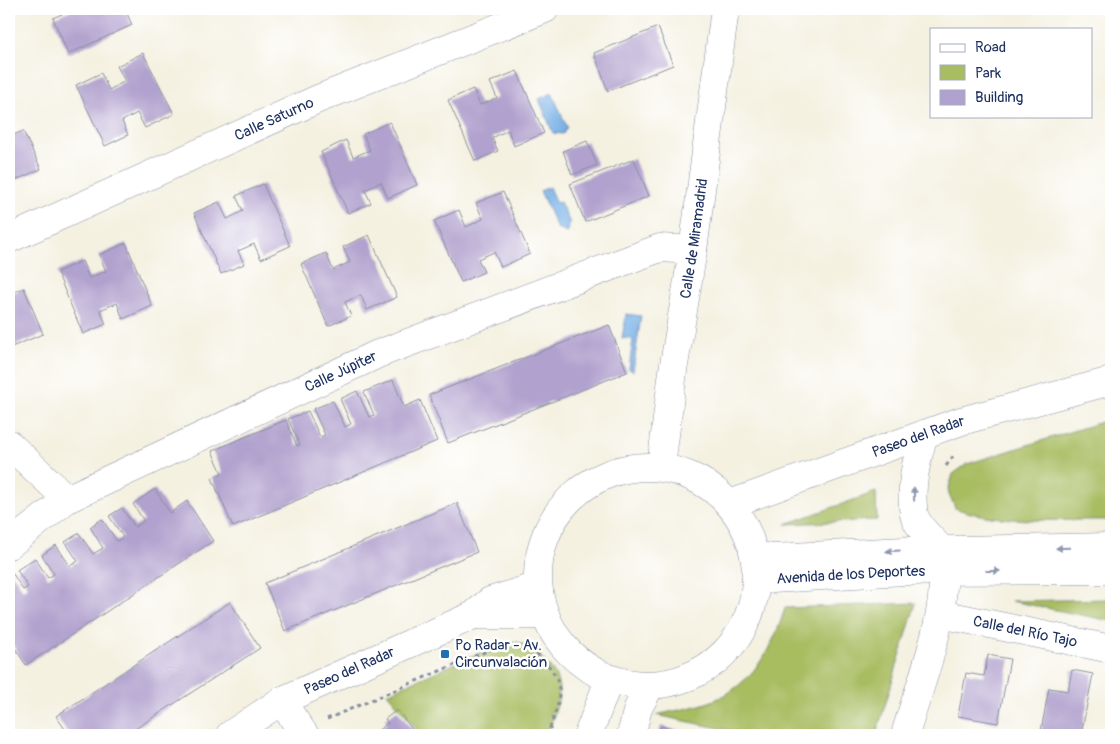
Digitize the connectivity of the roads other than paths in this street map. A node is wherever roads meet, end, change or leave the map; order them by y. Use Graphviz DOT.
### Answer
graph roads {
  1 [pos="545,9"];
  2 [pos="725,9"];
  3 [pos="9,239"];
  4 [pos="693,250"];
  5 [pos="1111,381"];
  6 [pos="924,434"];
  7 [pos="9,444"];
  8 [pos="661,467"];
  9 [pos="67,499"];
  10 [pos="730,504"];
  11 [pos="9,545"];
  12 [pos="1111,547"];
  13 [pos="943,560"];
  14 [pos="755,567"];
  15 [pos="1111,570"];
  16 [pos="538,586"];
  17 [pos="941,614"];
  18 [pos="474,615"];
  19 [pos="545,616"];
  20 [pos="1111,649"];
  21 [pos="609,680"];
  22 [pos="650,686"];
  23 [pos="281,701"];
  24 [pos="303,732"];
  25 [pos="230,735"];
  26 [pos="588,735"];
  27 [pos="631,735"];
  28 [pos="905,735"];
  1 -- 3 [label="street, Calle Saturno"];
  2 -- 4 [label="street, Calle de Miramadrid"];
  4 -- 8 [label="street, Calle de Miramadrid"];
  4 -- 9 [label="street, Calle Júpiter"];
  5 -- 6 [label="street, Paseo del Radar"];
  6 -- 10 [label="street, Paseo del Radar"];
  13 -- 6 [label="street, one-way"];
  7 -- 9 [label="street"];
  8 -- 10 [label="street"];
  8 -- 16 [label="street"];
  9 -- 11 [label="street, Calle Júpiter"];
  10 -- 14 [label="street"];
  12 -- 13 [label="street, Avenida de los Deportes, one-way"];
  13 -- 14 [label="street, Avenida de los Deportes"];
  13 -- 15 [label="street, Avenida de los Deportes, one-way"];
  13 -- 17 [label="street"];
  14 -- 22 [label="street"];
  16 -- 18 [label="street, Paseo del Radar"];
  16 -- 19 [label="street"];
  17 -- 20 [label="street, Calle del Río Tajo"];
  17 -- 28 [label="street"];
  18 -- 19 [label="street, Paseo del Radar"];
  18 -- 23 [label="street, Paseo del Radar"];
  19 -- 21 [label="street"];
  21 -- 22 [label="street"];
  21 -- 26 [label="street"];
  22 -- 27 [label="street"];
  23 -- 24 [label="street"];
  23 -- 25 [label="street, Paseo del Radar"];
}
